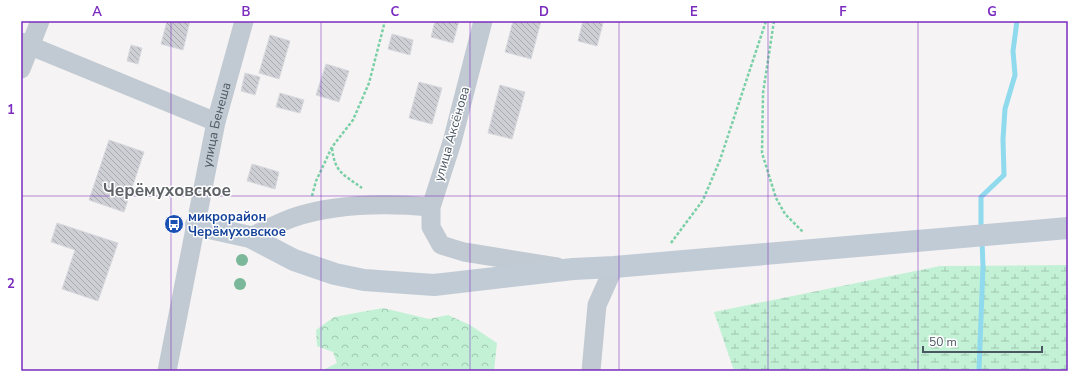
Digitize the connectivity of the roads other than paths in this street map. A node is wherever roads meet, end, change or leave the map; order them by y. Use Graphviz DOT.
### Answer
graph roads {
  1 [pos="40,21"];
  2 [pos="244,21"];
  3 [pos="483,21"];
  4 [pos="26,44"];
  5 [pos="21,69"];
  6 [pos="216,122"];
  7 [pos="431,207"];
  8 [pos="196,225"];
  9 [pos="1068,228"];
  10 [pos="250,237"];
  11 [pos="614,267"];
  12 [pos="573,269"];
  13 [pos="167,371"];
  14 [pos="591,371"];
  1 -- 4 [label="street"];
  2 -- 6 [label="street, улица Бенеша"];
  3 -- 7 [label="street, улица Аксёнова"];
  4 -- 5 [label="street"];
  4 -- 6 [label="street"];
  6 -- 8 [label="street, улица Бенеша"];
  7 -- 10 [label="street"];
  7 -- 12 [label="street, улица Аксёнова"];
  8 -- 10 [label="street"];
  8 -- 13 [label="street, улица Бенеша"];
  9 -- 11 [label="street"];
  10 -- 12 [label="street"];
  11 -- 12 [label="street"];
  11 -- 14 [label="street"];
}
